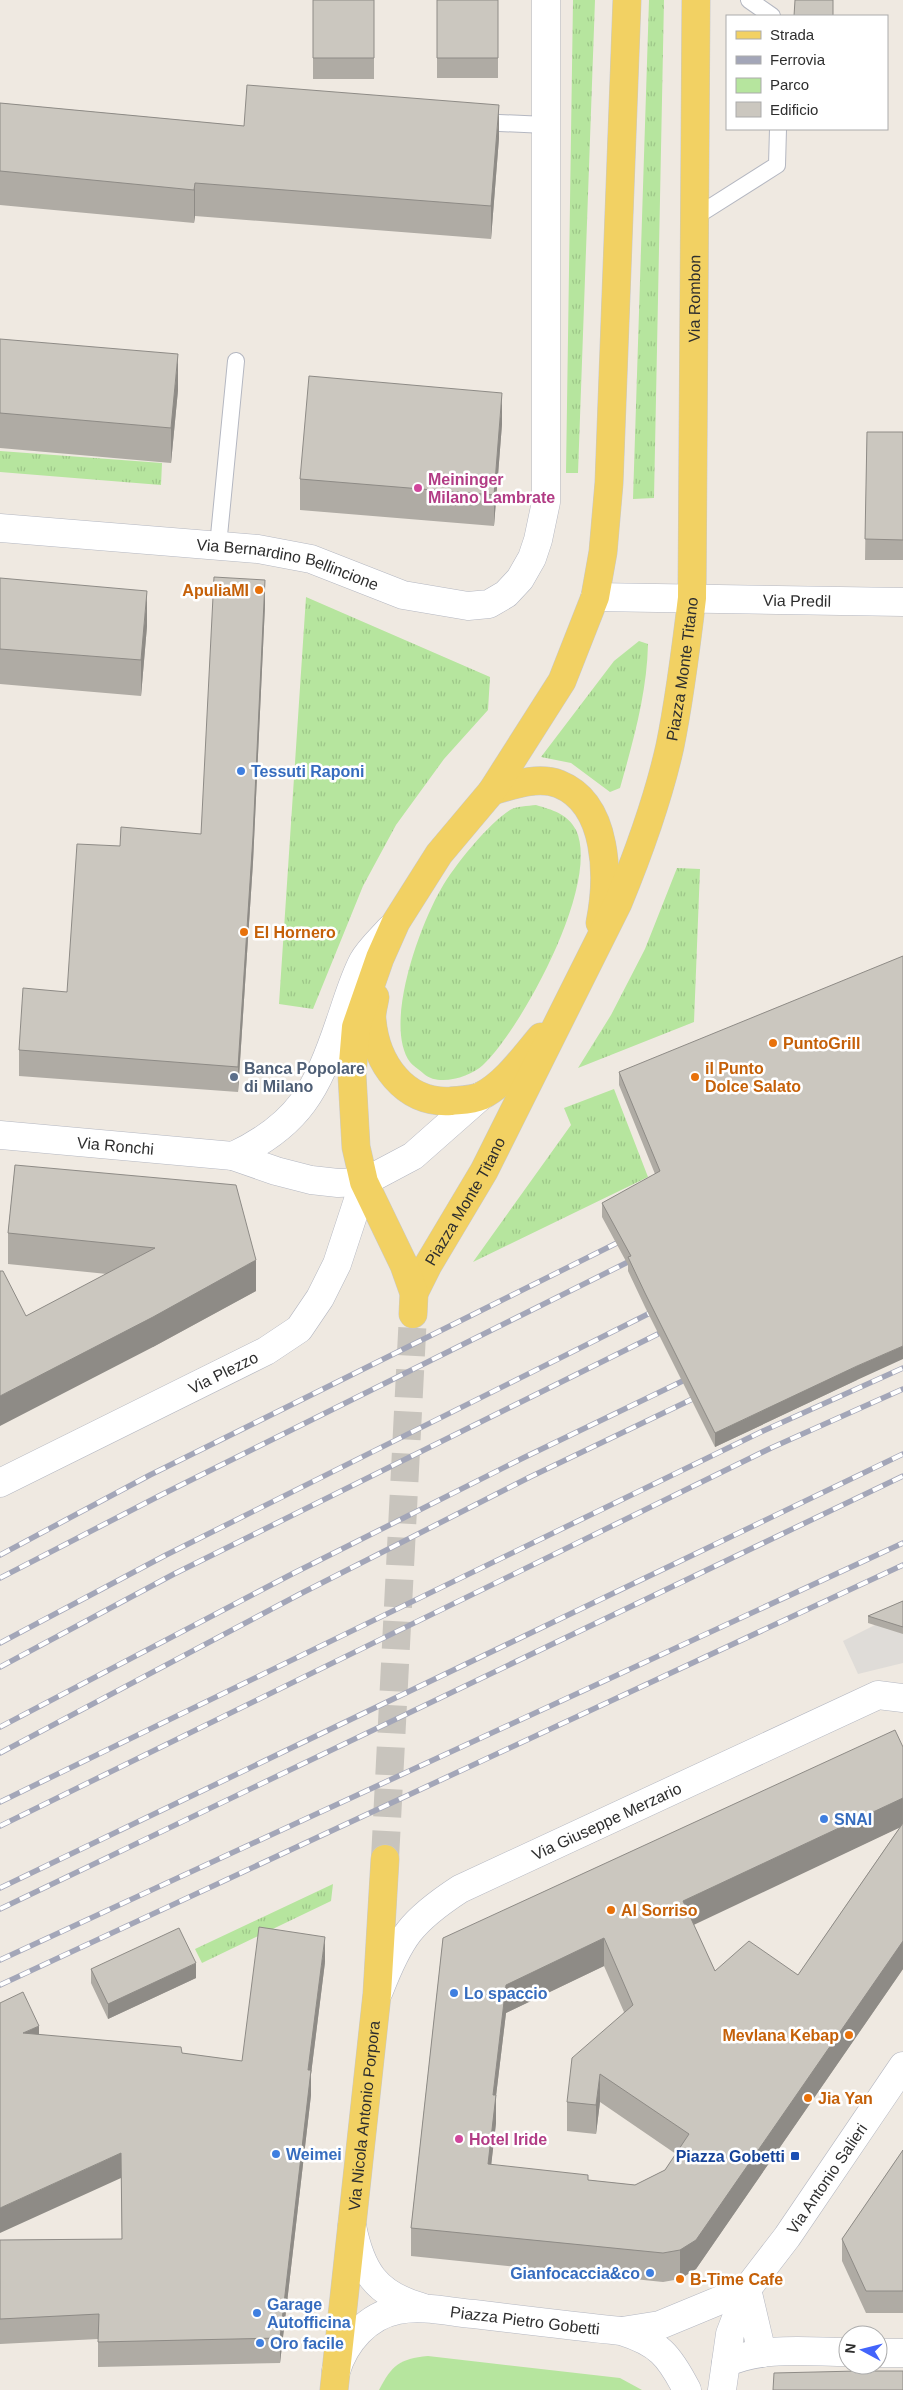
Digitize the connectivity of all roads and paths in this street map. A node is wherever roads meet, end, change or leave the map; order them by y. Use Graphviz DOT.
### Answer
graph roads {
  1 [pos="546,0"];
  2 [pos="627,0"];
  3 [pos="696,0"];
  4 [pos="749,0"];
  5 [pos="771,15"];
  6 [pos="460,121"];
  7 [pos="546,125"];
  8 [pos="778,130"];
  9 [pos="695,217"];
  10 [pos="236,361"];
  11 [pos="0,528"];
  12 [pos="218,546"];
  13 [pos="595,597"];
  14 [pos="692,598"];
  15 [pos="903,602"];
  16 [pos="492,791"];
  17 [pos="396,922"];
  18 [pos="594,954"];
  19 [pos="380,958"];
  20 [pos="570,1002"];
  21 [pos="481,1096"];
  22 [pos="0,1136"];
  23 [pos="233,1156"];
  24 [pos="364,1182"];
  25 [pos="0,1484"];
  26 [pos="895,1693"];
  27 [pos="385,1860"];
  28 [pos="378,1994"];
  29 [pos="903,2066"];
  30 [pos="351,2223"];
  31 [pos="747,2289"];
  32 [pos="429,2309"];
  33 [pos="621,2331"];
  34 [pos="838,2352"];
  35 [pos="762,2353"];
  36 [pos="888,2353"];
  37 [pos="903,2353"];
  38 [pos="726,2363"];
  39 [pos="335,2380"];
  40 [pos="686,2390"];
  41 [pos="722,2390"];
  1 -- 7 [label="street"];
  2 -- 13 [label="main road"];
  3 -- 9 [label="main road, Via Rombon"];
  4 -- 5 [label="lane"];
  6 -- 7 [label="lane"];
  7 -- 12 [label="street, Via Bernardino Bellincione"];
  8 -- 9 [label="lane"];
  9 -- 14 [label="main road, Via Rombon"];
  10 -- 12 [label="lane"];
  11 -- 12 [label="street, Via Bernardino Bellincione"];
  13 -- 14 [label="street, Piazza Monte Titano"];
  13 -- 16 [label="main road, Piazza Monte Titano"];
  14 -- 15 [label="street, Via Predil"];
  14 -- 18 [label="main road, Piazza Monte Titano"];
  16 -- 17 [label="main road, Piazza Monte Titano"];
  16 -- 18 [label="main road, Piazza Monte Titano"];
  17 -- 19 [label="main road, Piazza Monte Titano"];
  17 -- 23 [label="street, Piazza Monte Titano"];
  18 -- 20 [label="main road, Piazza Monte Titano"];
  19 -- 21 [label="main road, Piazza Monte Titano"];
  19 -- 24 [label="main road, Piazza Monte Titano"];
  20 -- 21 [label="main road, Piazza Monte Titano"];
  20 -- 24 [label="main road, Piazza Monte Titano"];
  21 -- 24 [label="street, Piazza Monte Titano"];
  22 -- 23 [label="street, Via Ronchi"];
  23 -- 24 [label="street, Piazza Monte Titano"];
  24 -- 25 [label="street, Via Plezzo"];
  26 -- 28 [label="street, Via Giuseppe Merzario"];
  27 -- 28 [label="main road, Via Nicola Antonio Porpora"];
  28 -- 30 [label="main road, Via Nicola Antonio Porpora"];
  29 -- 31 [label="street, Via Antonio Salieri"];
  30 -- 32 [label="street, Piazza Pietro Gobetti"];
  30 -- 39 [label="main road, Via Nicola Antonio Porpora"];
  31 -- 33 [label="street, Piazza Pietro Gobetti"];
  31 -- 35 [label="street"];
  31 -- 38 [label="street"];
  32 -- 33 [label="street, Piazza Pietro Gobetti"];
  32 -- 39 [label="street, Piazza Pietro Gobetti"];
  33 -- 40 [label="street, Piazza Pietro Gobetti"];
  34 -- 35 [label="street"];
  35 -- 38 [label="street"];
  36 -- 37 [label="street"];
  38 -- 41 [label="street"];
}
